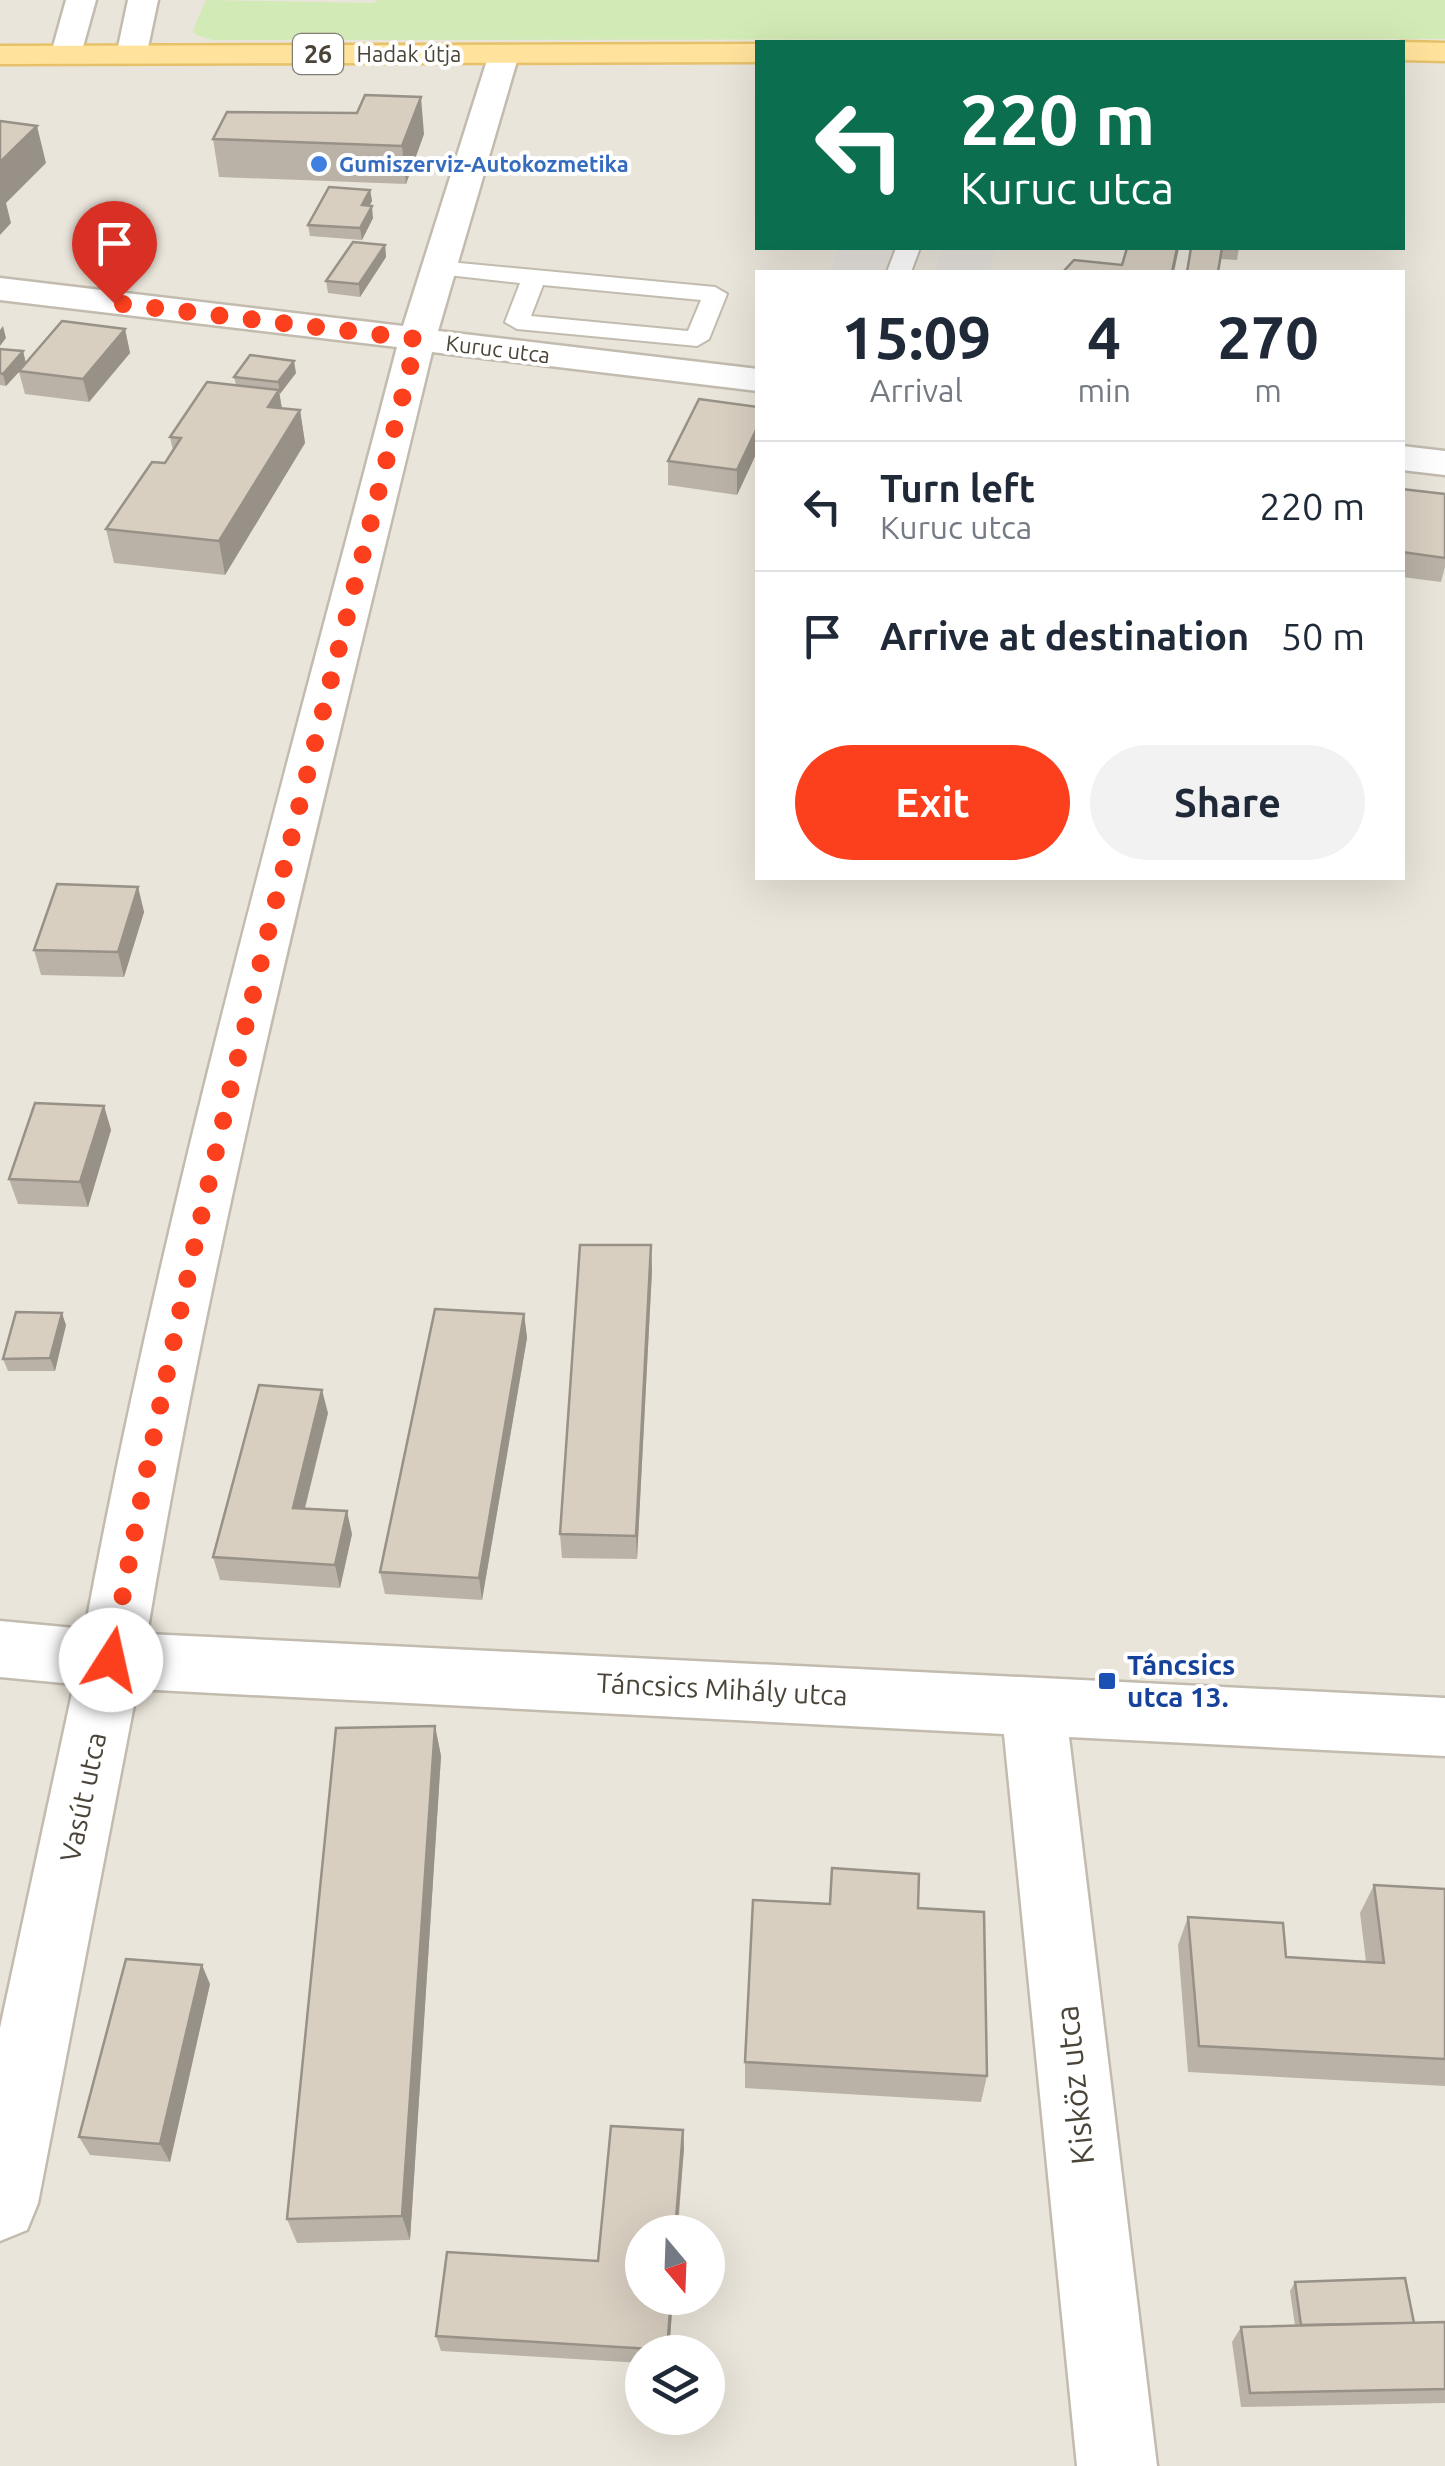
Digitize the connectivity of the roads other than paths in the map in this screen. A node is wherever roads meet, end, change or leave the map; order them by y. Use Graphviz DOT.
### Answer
graph roads {
  1 [pos="81,0"];
  2 [pos="142,0"];
  3 [pos="1405,51"];
  4 [pos="132,52"];
  5 [pos="1445,52"];
  6 [pos="755,53"];
  7 [pos="66,54"];
  8 [pos="504,54"];
  9 [pos="0,55"];
  10 [pos="438,268"];
  11 [pos="534,277"];
  12 [pos="0,289"];
  13 [pos="417,339"];
  14 [pos="755,380"];
  15 [pos="1405,458"];
  16 [pos="1445,464"];
  17 [pos="0,1649"];
  18 [pos="111,1660"];
  19 [pos="1033,1704"];
  20 [pos="1445,1727"];
  21 [pos="0,2203"];
  22 [pos="1116,2466"];
  1 -- 7 [label="street"];
  2 -- 4 [label="street"];
  3 -- 5 [label="main road"];
  4 -- 7 [label="main road, Hadak útja / 26"];
  4 -- 8 [label="main road, Hadak útja / 26"];
  6 -- 8 [label="main road, Hadak útja / 26"];
  7 -- 9 [label="main road, Hadak útja / 26"];
  8 -- 10 [label="street, Vasút utca"];
  10 -- 11 [label="lane"];
  10 -- 13 [label="street, Vasút utca"];
  11 -- 11 [label="lane"];
  12 -- 13 [label="street, Kuruc utca"];
  13 -- 14 [label="street, Kuruc utca"];
  13 -- 18 [label="street, Vasút utca"];
  15 -- 16 [label="street"];
  17 -- 18 [label="street, Táncsics Mihály utca"];
  18 -- 19 [label="street, Táncsics Mihály utca"];
  18 -- 21 [label="street, Vasút utca"];
  19 -- 20 [label="street, Táncsics Mihály utca"];
  19 -- 22 [label="street, Kisköz utca"];
}
